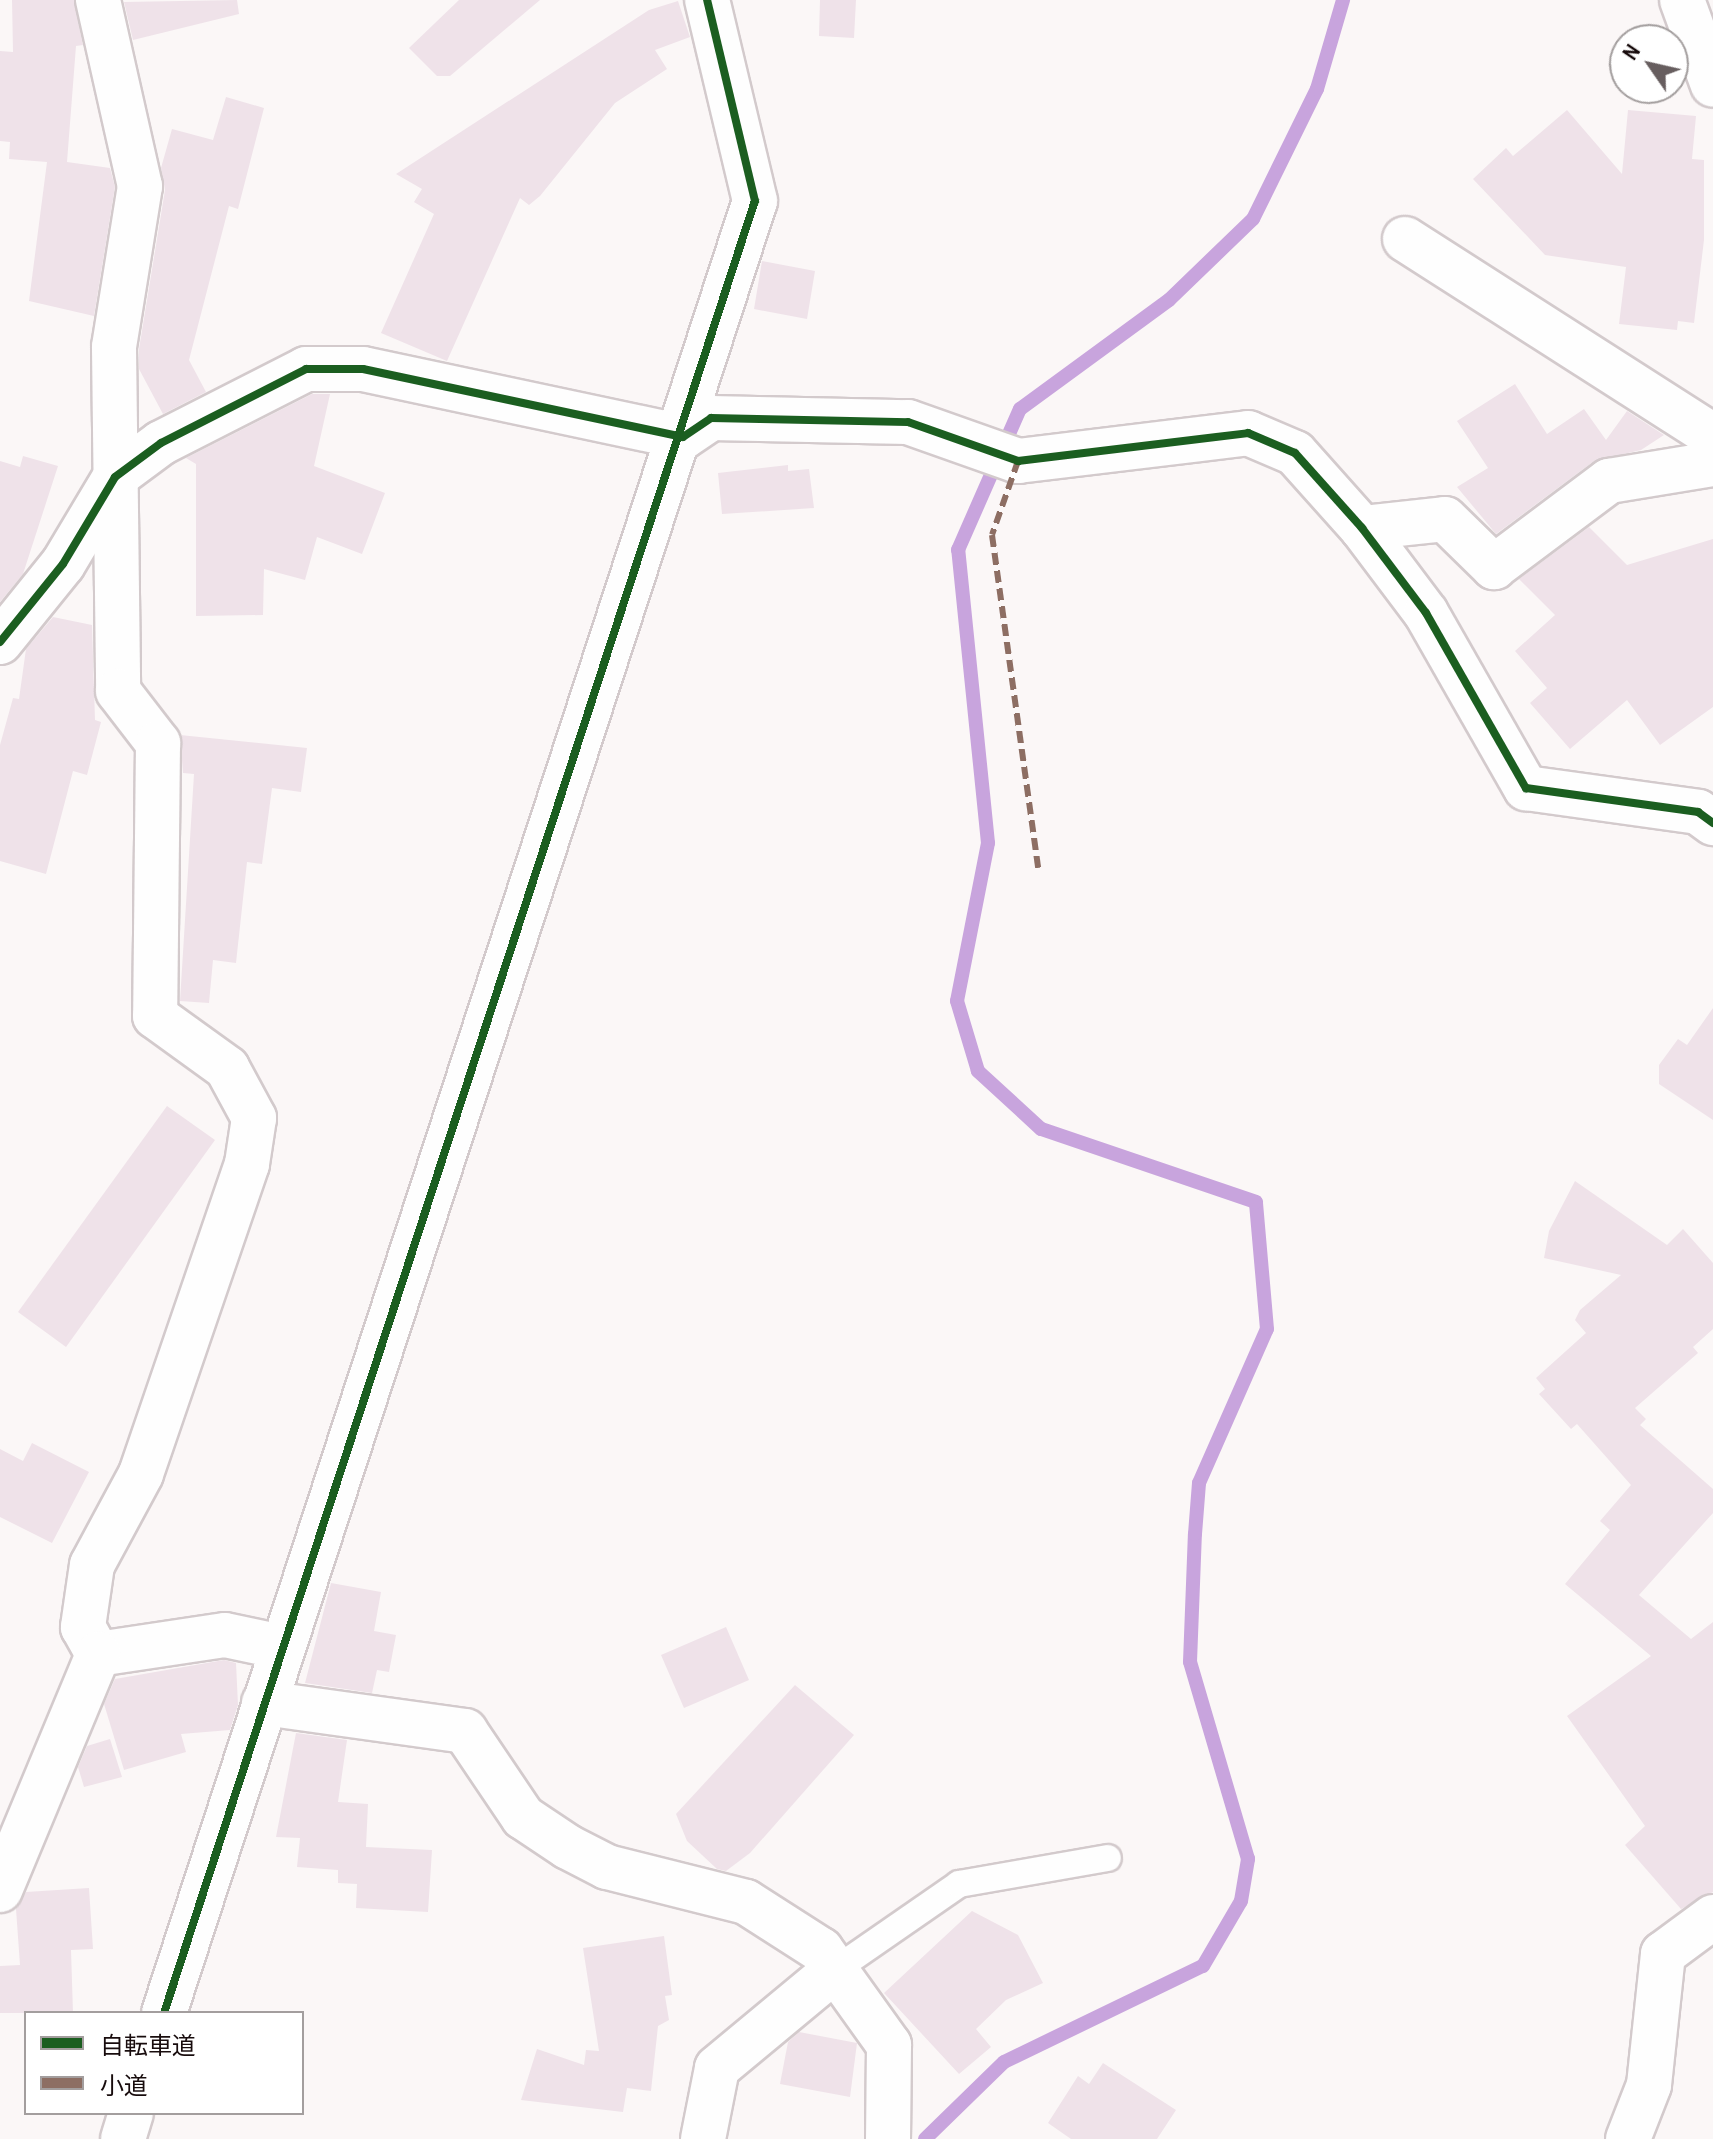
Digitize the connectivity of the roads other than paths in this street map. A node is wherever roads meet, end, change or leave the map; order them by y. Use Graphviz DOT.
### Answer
graph roads {
  1 [pos="98,0"];
  2 [pos="707,0"];
  3 [pos="1682,0"];
  4 [pos="1713,85"];
  5 [pos="1405,239"];
  6 [pos="1713,436"];
  7 [pos="683,437"];
  8 [pos="1713,464"];
  9 [pos="115,477"];
  10 [pos="1362,528"];
  11 [pos="0,642"];
  12 [pos="1713,823"];
  13 [pos="282,1647"];
  14 [pos="98,1654"];
  15 [pos="264,1703"];
  16 [pos="1108,1858"];
  17 [pos="0,1890"];
  18 [pos="1713,1917"];
  19 [pos="835,1970"];
  20 [pos="165,2011"];
  21 [pos="130,2115"];
  22 [pos="123,2139"];
  23 [pos="703,2139"];
  24 [pos="888,2139"];
  25 [pos="1628,2139"];
  1 -- 9 [label="street"];
  2 -- 7 [label="street"];
  3 -- 4 [label="street"];
  5 -- 6 [label="street"];
  7 -- 9 [label="street"];
  7 -- 10 [label="street"];
  7 -- 13 [label="street"];
  8 -- 10 [label="street"];
  9 -- 11 [label="street"];
  9 -- 14 [label="street"];
  10 -- 12 [label="street"];
  13 -- 14 [label="street"];
  13 -- 15 [label="street"];
  14 -- 17 [label="street"];
  15 -- 19 [label="street"];
  15 -- 20 [label="street"];
  16 -- 19 [label="lane"];
  18 -- 25 [label="street"];
  19 -- 23 [label="street"];
  19 -- 24 [label="street"];
  21 -- 22 [label="street"];
}
